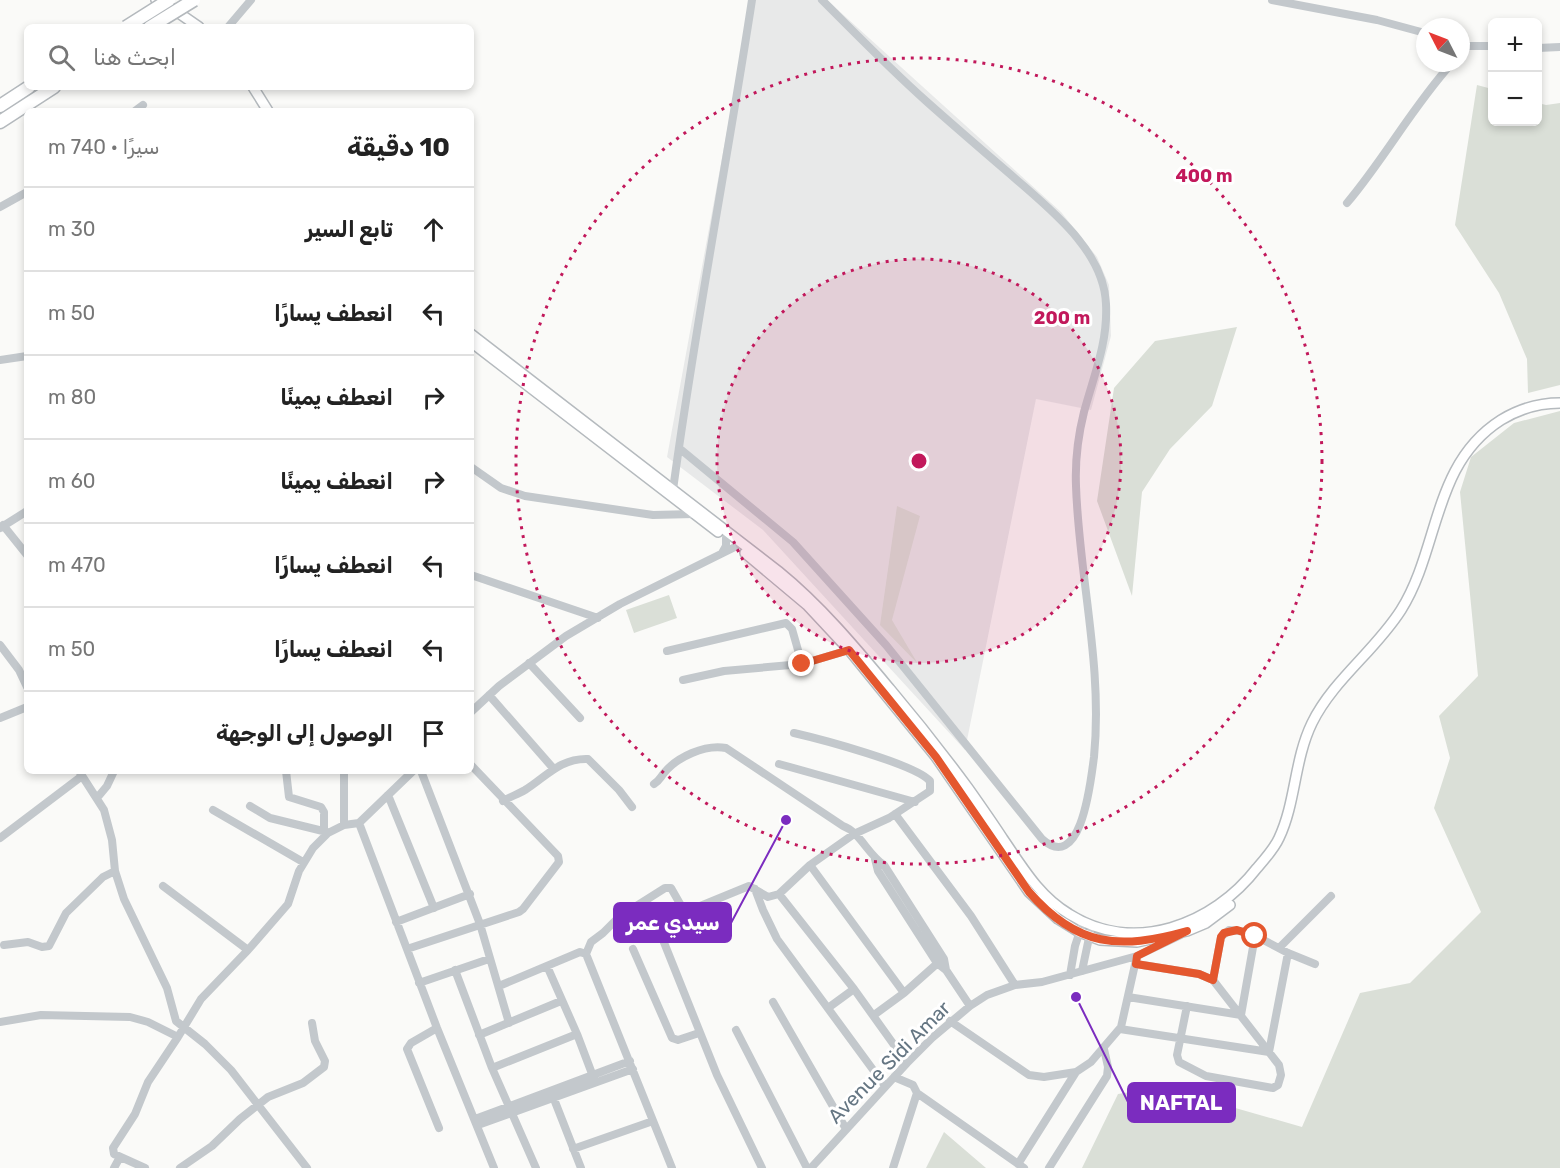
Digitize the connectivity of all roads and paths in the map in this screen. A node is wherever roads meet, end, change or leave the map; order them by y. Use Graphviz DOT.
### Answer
graph roads {
  1 [pos="156,0"];
  2 [pos="170,0"];
  3 [pos="194,0"];
  4 [pos="251,0"];
  5 [pos="752,0"];
  6 [pos="822,0"];
  7 [pos="1272,0"];
  8 [pos="131,24"];
  9 [pos="155,24"];
  10 [pos="195,24"];
  11 [pos="231,24"];
  12 [pos="1416,31"];
  13 [pos="1470,46"];
  14 [pos="1488,46"];
  15 [pos="1560,47"];
  16 [pos="1542,48"];
  17 [pos="1445,72"];
  18 [pos="24,90"];
  19 [pos="49,90"];
  20 [pos="249,90"];
  21 [pos="255,90"];
  22 [pos="143,105"];
  23 [pos="0,106"];
  24 [pos="139,108"];
  25 [pos="260,108"];
  26 [pos="266,108"];
  27 [pos="0,122"];
  28 [pos="24,194"];
  29 [pos="1347,202"];
  30 [pos="0,207"];
  31 [pos="474,336"];
  32 [pos="474,344"];
  33 [pos="24,356"];
  34 [pos="0,360"];
  35 [pos="1560,403"];
  36 [pos="679,448"];
  37 [pos="474,469"];
  38 [pos="673,490"];
  39 [pos="24,513"];
  40 [pos="694,514"];
  41 [pos="2,527"];
  42 [pos="726,538"];
  43 [pos="737,546"];
  44 [pos="24,552"];
  45 [pos="722,553"];
  46 [pos="474,576"];
  47 [pos="598,618"];
  48 [pos="0,645"];
  49 [pos="849,650"];
  50 [pos="667,651"];
  51 [pos="529,663"];
  52 [pos="802,664"];
  53 [pos="683,680"];
  54 [pos="24,681"];
  55 [pos="489,695"];
  56 [pos="24,707"];
  57 [pos="474,709"];
  58 [pos="0,718"];
  59 [pos="580,718"];
  60 [pos="794,733"];
  61 [pos="779,764"];
  62 [pos="474,768"];
  63 [pos="553,768"];
  64 [pos="79,774"];
  65 [pos="81,774"];
  66 [pos="113,774"];
  67 [pos="286,774"];
  68 [pos="344,774"];
  69 [pos="410,774"];
  70 [pos="423,774"];
  71 [pos="654,784"];
  72 [pos="388,795"];
  73 [pos="97,798"];
  74 [pos="503,801"];
  75 [pos="915,802"];
  76 [pos="250,806"];
  77 [pos="632,807"];
  78 [pos="213,810"];
  79 [pos="896,814"];
  80 [pos="346,822"];
  81 [pos="359,823"];
  82 [pos="326,832"];
  83 [pos="854,834"];
  84 [pos="0,838"];
  85 [pos="1273,849"];
  86 [pos="303,862"];
  87 [pos="810,865"];
  88 [pos="115,871"];
  89 [pos="163,886"];
  90 [pos="755,889"];
  91 [pos="470,894"];
  92 [pos="779,894"];
  93 [pos="1331,896"];
  94 [pos="434,908"];
  95 [pos="396,922"];
  96 [pos="480,924"];
  97 [pos="1087,924"];
  98 [pos="1187,931"];
  99 [pos="1080,932"];
  100 [pos="661,935"];
  101 [pos="1089,936"];
  102 [pos="1255,936"];
  103 [pos="4,945"];
  104 [pos="1279,948"];
  105 [pos="407,949"];
  106 [pos="633,949"];
  107 [pos="248,950"];
  108 [pos="1288,953"];
  109 [pos="586,954"];
  110 [pos="489,959"];
  111 [pos="1136,960"];
  112 [pos="941,961"];
  113 [pos="1315,964"];
  114 [pos="547,966"];
  115 [pos="454,970"];
  116 [pos="1082,972"];
  117 [pos="1070,975"];
  118 [pos="1213,980"];
  119 [pos="419,983"];
  120 [pos="1015,985"];
  121 [pos="499,986"];
  122 [pos="854,989"];
  123 [pos="904,993"];
  124 [pos="1128,997"];
  125 [pos="561,1001"];
  126 [pos="773,1002"];
  127 [pos="970,1006"];
  128 [pos="1187,1006"];
  129 [pos="828,1008"];
  130 [pos="874,1015"];
  131 [pos="1241,1015"];
  132 [pos="950,1021"];
  133 [pos="0,1022"];
  134 [pos="312,1023"];
  135 [pos="509,1023"];
  136 [pos="184,1027"];
  137 [pos="437,1028"];
  138 [pos="1120,1029"];
  139 [pos="736,1030"];
  140 [pos="699,1033"];
  141 [pos="577,1034"];
  142 [pos="479,1035"];
  143 [pos="178,1037"];
  144 [pos="1180,1039"];
  145 [pos="1104,1049"];
  146 [pos="1269,1052"];
  147 [pos="907,1063"];
  148 [pos="631,1065"];
  149 [pos="492,1068"];
  150 [pos="1076,1072"];
  151 [pos="894,1077"];
  152 [pos="594,1080"];
  153 [pos="885,1086"];
  154 [pos="917,1093"];
  155 [pos="552,1095"];
  156 [pos="258,1104"];
  157 [pos="511,1110"];
  158 [pos="653,1121"];
  159 [pos="477,1122"];
  160 [pos="439,1128"];
  161 [pos="846,1129"];
  162 [pos="573,1149"];
  163 [pos="120,1156"];
  164 [pos="1021,1166"];
  165 [pos="114,1168"];
  166 [pos="145,1168"];
  167 [pos="180,1168"];
  168 [pos="307,1168"];
  169 [pos="494,1168"];
  170 [pos="536,1168"];
  171 [pos="581,1168"];
  172 [pos="672,1168"];
  173 [pos="762,1168"];
  174 [pos="807,1168"];
  175 [pos="811,1168"];
  176 [pos="893,1168"];
  177 [pos="1049,1168"];
  1 -- 10 [label="main road"];
  2 -- 8 [label="highway, bridge"];
  3 -- 9 [label="highway, bridge"];
  4 -- 11 [label="street"];
  5 -- 36 [label="street"];
  6 -- 36 [label="street"];
  7 -- 12 [label="street"];
  13 -- 14 [label="street"];
  15 -- 16 [label="street"];
  17 -- 29 [label="street"];
  18 -- 23 [label="highway"];
  19 -- 27 [label="highway"];
  20 -- 25 [label="main road"];
  21 -- 26 [label="main road"];
  22 -- 24 [label="street"];
  28 -- 30 [label="street"];
  31 -- 38 [label="main road"];
  32 -- 40 [label="main road"];
  33 -- 34 [label="street"];
  35 -- 85 [label="main road"];
  36 -- 38 [label="street"];
  37 -- 40 [label="street"];
  38 -- 97 [label="main road"];
  39 -- 41 [label="street"];
  40 -- 42 [label="main road"];
  41 -- 44 [label="street"];
  42 -- 43 [label="main road"];
  42 -- 45 [label="street"];
  43 -- 45 [label="street"];
  43 -- 49 [label="main road"];
  45 -- 47 [label="street"];
  46 -- 47 [label="street"];
  47 -- 51 [label="street"];
  48 -- 54 [label="street"];
  49 -- 52 [label="street"];
  49 -- 99 [label="main road"];
  50 -- 52 [label="street"];
  51 -- 55 [label="street"];
  51 -- 59 [label="street"];
  52 -- 53 [label="street"];
  55 -- 57 [label="street"];
  55 -- 63 [label="street"];
  56 -- 58 [label="street"];
  60 -- 75 [label="street"];
  61 -- 75 [label="street"];
  62 -- 74 [label="street"];
  63 -- 74 [label="street"];
  63 -- 77 [label="street"];
  64 -- 84 [label="street"];
  65 -- 73 [label="street"];
  66 -- 73 [label="street"];
  67 -- 82 [label="street"];
  68 -- 80 [label="street"];
  69 -- 72 [label="street"];
  70 -- 91 [label="street"];
  71 -- 83 [label="street"];
  72 -- 81 [label="street"];
  72 -- 94 [label="street"];
  73 -- 88 [label="street"];
  74 -- 96 [label="street"];
  75 -- 79 [label="street"];
  76 -- 82 [label="street"];
  78 -- 86 [label="street"];
  79 -- 83 [label="street"];
  79 -- 120 [label="street"];
  80 -- 81 [label="street"];
  80 -- 82 [label="street"];
  81 -- 95 [label="street"];
  82 -- 86 [label="street"];
  83 -- 87 [label="street"];
  83 -- 112 [label="street"];
  85 -- 97 [label="main road"];
  85 -- 98 [label="main road"];
  86 -- 107 [label="street"];
  87 -- 92 [label="street"];
  87 -- 123 [label="street"];
  88 -- 103 [label="street"];
  88 -- 136 [label="street"];
  89 -- 107 [label="street"];
  90 -- 92 [label="street"];
  90 -- 109 [label="street"];
  90 -- 129 [label="street"];
  91 -- 94 [label="street"];
  91 -- 96 [label="street"];
  92 -- 122 [label="street"];
  93 -- 104 [label="street"];
  94 -- 95 [label="street"];
  95 -- 105 [label="street"];
  96 -- 105 [label="street"];
  96 -- 110 [label="street"];
  97 -- 99 [label="street"];
  97 -- 101 [label="street"];
  98 -- 101 [label="main road"];
  98 -- 111 [label="street"];
  99 -- 101 [label="main road"];
  99 -- 117 [label="street"];
  100 -- 140 [label="street"];
  101 -- 116 [label="street"];
  102 -- 104 [label="street"];
  102 -- 118 [label="street"];
  102 -- 131 [label="street"];
  104 -- 108 [label="street"];
  105 -- 119 [label="street"];
  106 -- 140 [label="street"];
  107 -- 136 [label="street"];
  108 -- 113 [label="street"];
  108 -- 146 [label="street"];
  109 -- 114 [label="street"];
  109 -- 148 [label="street"];
  110 -- 115 [label="street"];
  110 -- 121 [label="street"];
  111 -- 116 [label="street, Avenue Sidi Amar"];
  111 -- 118 [label="street"];
  111 -- 124 [label="street"];
  112 -- 123 [label="street"];
  112 -- 127 [label="street"];
  114 -- 121 [label="street"];
  114 -- 125 [label="street"];
  115 -- 119 [label="street"];
  115 -- 142 [label="street"];
  116 -- 117 [label="street, Avenue Sidi Amar"];
  117 -- 120 [label="street, Avenue Sidi Amar"];
  118 -- 131 [label="street"];
  119 -- 137 [label="street"];
  120 -- 127 [label="street, Avenue Sidi Amar"];
  121 -- 135 [label="street"];
  122 -- 129 [label="street"];
  122 -- 130 [label="street"];
  123 -- 130 [label="street"];
  124 -- 128 [label="street"];
  124 -- 138 [label="street"];
  125 -- 135 [label="street"];
  125 -- 141 [label="street"];
  126 -- 161 [label="street"];
  127 -- 132 [label="street, Avenue Sidi Amar"];
  128 -- 131 [label="street"];
  128 -- 144 [label="street"];
  129 -- 153 [label="street"];
  130 -- 147 [label="street"];
  131 -- 146 [label="street"];
  132 -- 147 [label="street, Avenue Sidi Amar"];
  132 -- 150 [label="street"];
  133 -- 143 [label="street"];
  134 -- 156 [label="street"];
  135 -- 142 [label="street"];
  136 -- 143 [label="street"];
  136 -- 156 [label="street"];
  137 -- 159 [label="street"];
  137 -- 160 [label="street"];
  138 -- 144 [label="street"];
  138 -- 145 [label="street"];
  139 -- 174 [label="street"];
  140 -- 173 [label="street"];
  141 -- 149 [label="street"];
  141 -- 152 [label="street"];
  142 -- 149 [label="street"];
  143 -- 163 [label="street"];
  144 -- 146 [label="street"];
  144 -- 146 [label="street"];
  145 -- 150 [label="street"];
  145 -- 177 [label="street"];
  147 -- 151 [label="street, Avenue Sidi Amar"];
  148 -- 152 [label="street"];
  148 -- 158 [label="street"];
  149 -- 157 [label="street"];
  150 -- 164 [label="street"];
  151 -- 153 [label="street, Avenue Sidi Amar"];
  151 -- 154 [label="street"];
  152 -- 155 [label="street"];
  153 -- 161 [label="street, Avenue Sidi Amar"];
  154 -- 164 [label="street"];
  154 -- 176 [label="street"];
  155 -- 157 [label="street"];
  155 -- 162 [label="street"];
  156 -- 167 [label="street"];
  156 -- 168 [label="street"];
  157 -- 159 [label="street"];
  157 -- 170 [label="street"];
  158 -- 162 [label="street"];
  158 -- 172 [label="street"];
  159 -- 169 [label="street"];
  161 -- 175 [label="street, Avenue Sidi Amar"];
  162 -- 171 [label="street"];
  163 -- 165 [label="street"];
  163 -- 166 [label="street"];
}
